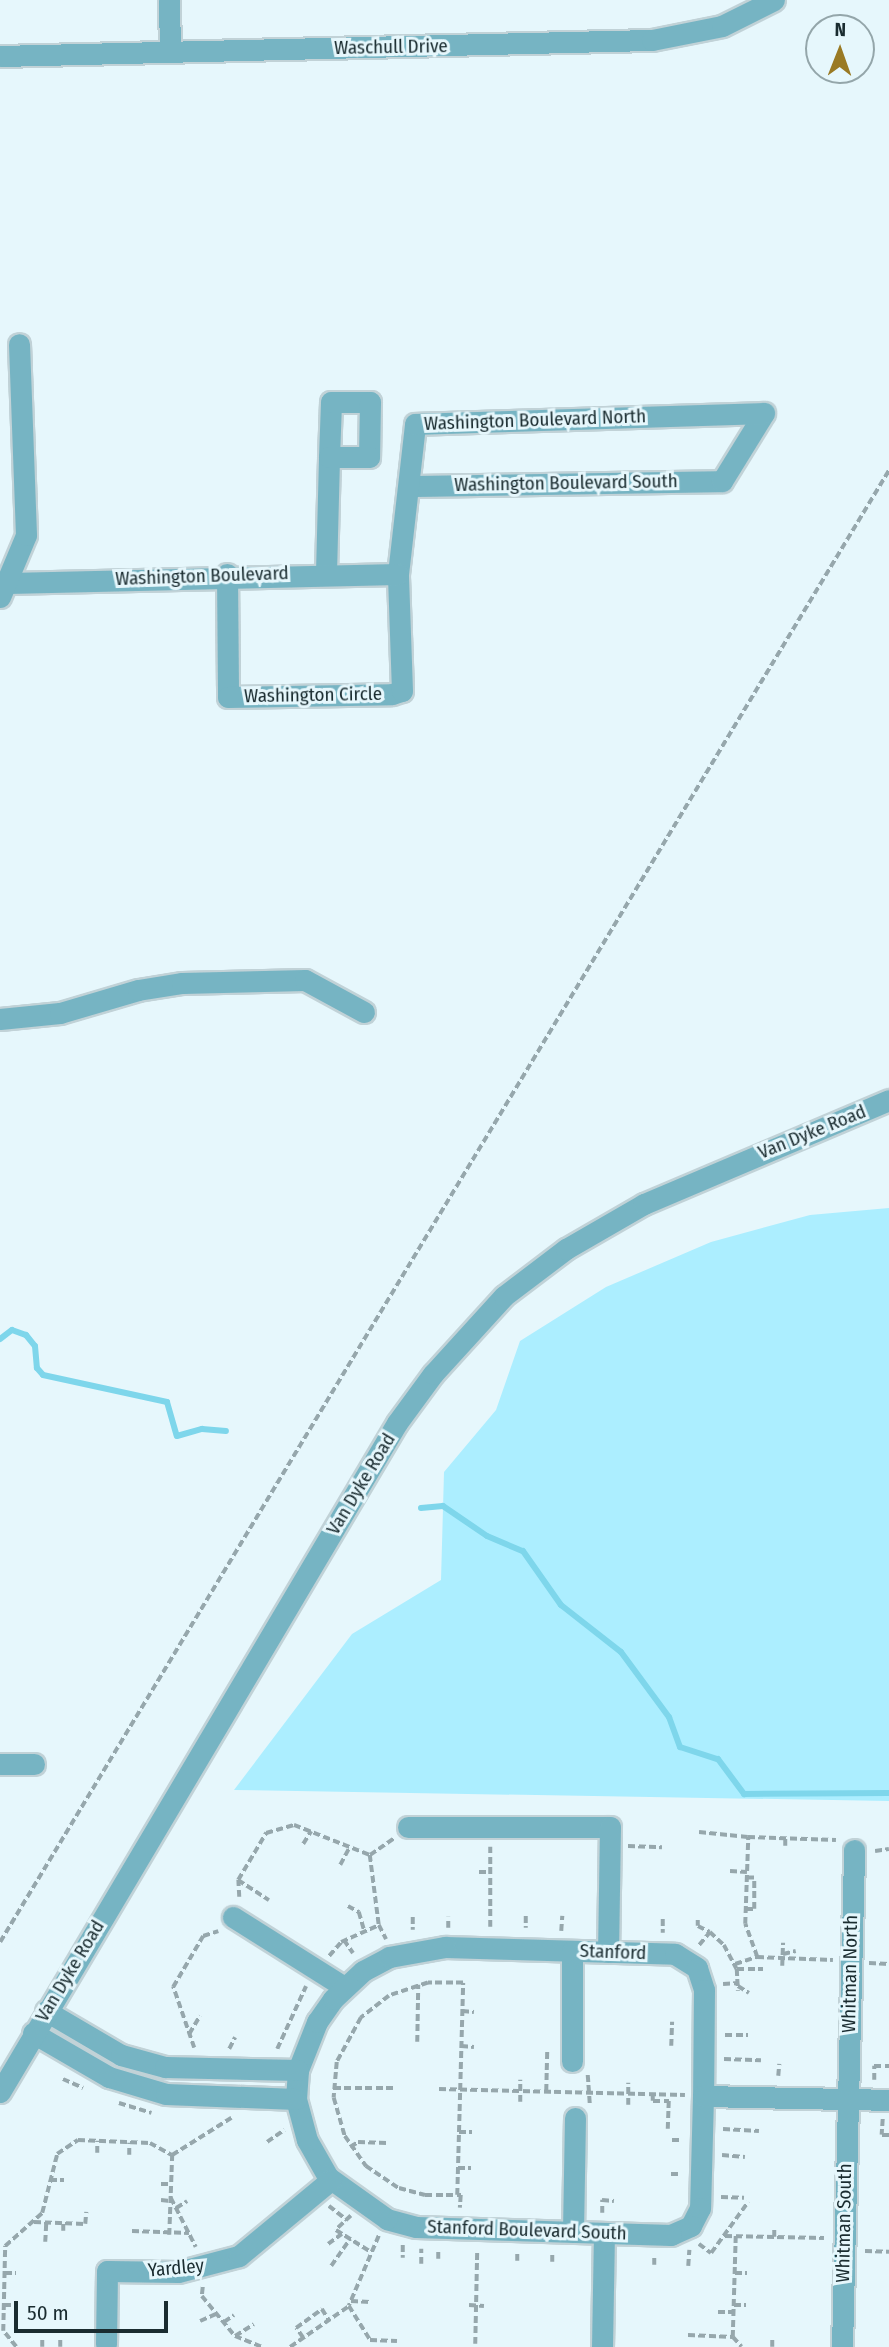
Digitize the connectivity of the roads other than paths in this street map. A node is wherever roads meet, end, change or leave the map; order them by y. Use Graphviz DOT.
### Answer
graph roads {
  1 [pos="169,0"];
  2 [pos="774,0"];
  3 [pos="170,52"];
  4 [pos="0,56"];
  5 [pos="19,344"];
  6 [pos="330,457"];
  7 [pos="722,481"];
  8 [pos="410,486"];
  9 [pos="326,573"];
  10 [pos="227,574"];
  11 [pos="397,574"];
  12 [pos="2,586"];
  13 [pos="364,1012"];
  14 [pos="0,1019"];
  15 [pos="889,1100"];
  16 [pos="0,1764"];
  17 [pos="34,1764"];
  18 [pos="404,1831"];
  19 [pos="847,1851"];
  20 [pos="233,1917"];
  21 [pos="572,1951"];
  22 [pos="608,1952"];
  23 [pos="344,1987"];
  24 [pos="46,2011"];
  25 [pos="33,2033"];
  26 [pos="580,2062"];
  27 [pos="8,2064"];
  28 [pos="298,2070"];
  29 [pos="0,2092"];
  30 [pos="882,2093"];
  31 [pos="692,2095"];
  32 [pos="296,2099"];
  33 [pos="847,2099"];
  34 [pos="582,2119"];
  35 [pos="331,2180"];
  36 [pos="603,2223"];
  37 [pos="573,2232"];
  38 [pos="106,2344"];
  39 [pos="602,2347"];
  40 [pos="842,2347"];
  1 -- 3 [label="street"];
  2 -- 3 [label="street, Waschull Drive"];
  3 -- 4 [label="street, Waschull Drive"];
  5 -- 12 [label="street"];
  6 -- 9 [label="street"];
  7 -- 8 [label="street, Washington Boulevard South"];
  7 -- 8 [label="street, Washington Boulevard North"];
  8 -- 11 [label="street, Washington Boulevard North"];
  9 -- 10 [label="street, Washington Boulevard"];
  9 -- 11 [label="street, Washington Boulevard"];
  10 -- 11 [label="street, Washington Circle"];
  10 -- 12 [label="street, Washington Boulevard"];
  13 -- 14 [label="street"];
  15 -- 24 [label="street, Van Dyke Road"];
  16 -- 17 [label="street"];
  18 -- 22 [label="street"];
  19 -- 33 [label="street, Whitman North"];
  20 -- 23 [label="street"];
  21 -- 22 [label="street, Stanford"];
  21 -- 23 [label="street, Stanford"];
  21 -- 26 [label="street"];
  22 -- 31 [label="street, Stanford"];
  23 -- 28 [label="street, Stanford"];
  24 -- 25 [label="street, Van Dyke Road"];
  24 -- 28 [label="street"];
  25 -- 27 [label="street, Van Dyke Road"];
  25 -- 32 [label="street"];
  27 -- 29 [label="street, Van Dyke Road"];
  28 -- 32 [label="street, Stanford"];
  30 -- 33 [label="street"];
  31 -- 33 [label="street"];
  31 -- 36 [label="street, Stanford Boulevard South"];
  32 -- 35 [label="street, Stanford Boulevard South"];
  33 -- 40 [label="street, Whitman South"];
  34 -- 37 [label="street"];
  35 -- 37 [label="street, Stanford Boulevard South"];
  35 -- 38 [label="street, Yardley"];
  36 -- 37 [label="street, Stanford Boulevard South"];
  36 -- 39 [label="street"];
}
